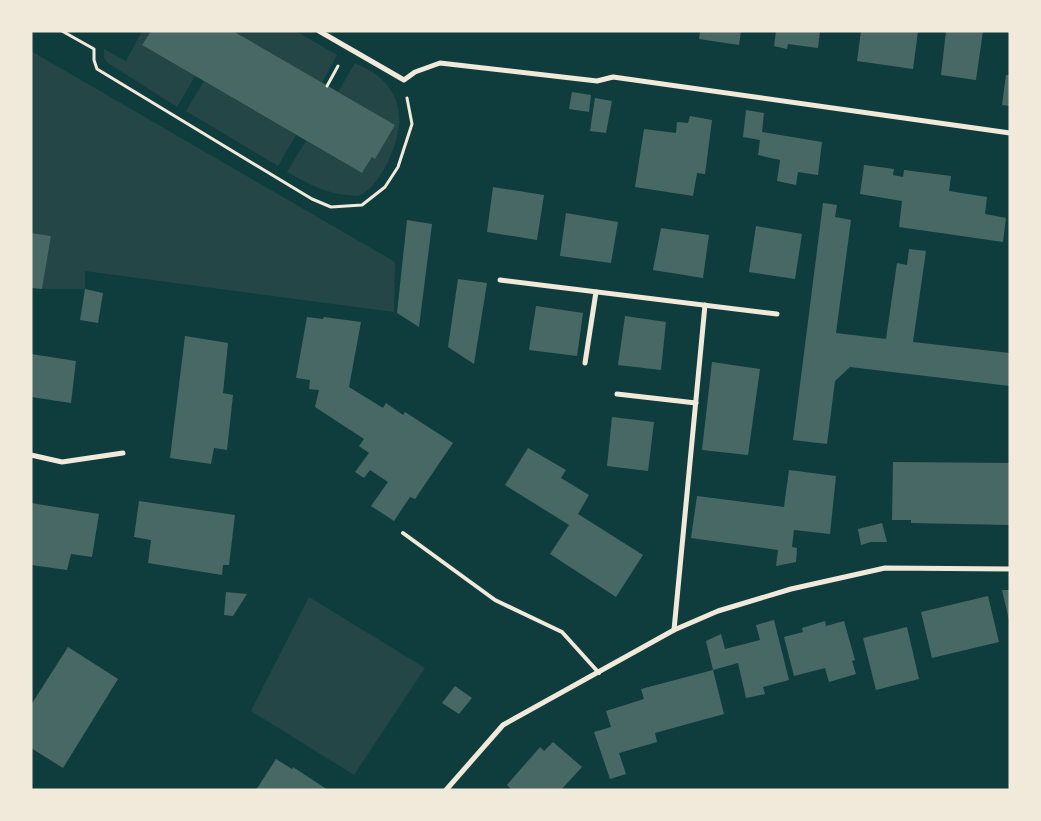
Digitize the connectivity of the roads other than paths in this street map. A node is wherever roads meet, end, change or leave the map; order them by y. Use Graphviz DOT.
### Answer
graph roads {
  1 [pos="319,31"];
  2 [pos="1010,133"];
  3 [pos="500,280"];
  4 [pos="596,292"];
  5 [pos="705,305"];
  6 [pos="778,314"];
  7 [pos="585,363"];
  8 [pos="616,394"];
  9 [pos="696,403"];
  10 [pos="123,453"];
  11 [pos="31,454"];
  12 [pos="403,533"];
  13 [pos="1010,569"];
  14 [pos="674,630"];
  15 [pos="599,673"];
  16 [pos="446,790"];
  1 -- 2 [label="street"];
  3 -- 4 [label="street"];
  4 -- 5 [label="street"];
  4 -- 7 [label="street"];
  5 -- 6 [label="street"];
  5 -- 9 [label="street"];
  8 -- 9 [label="street"];
  9 -- 14 [label="street"];
  10 -- 11 [label="street"];
  12 -- 15 [label="lane"];
  13 -- 14 [label="street"];
  14 -- 15 [label="street"];
  15 -- 16 [label="street"];
}
